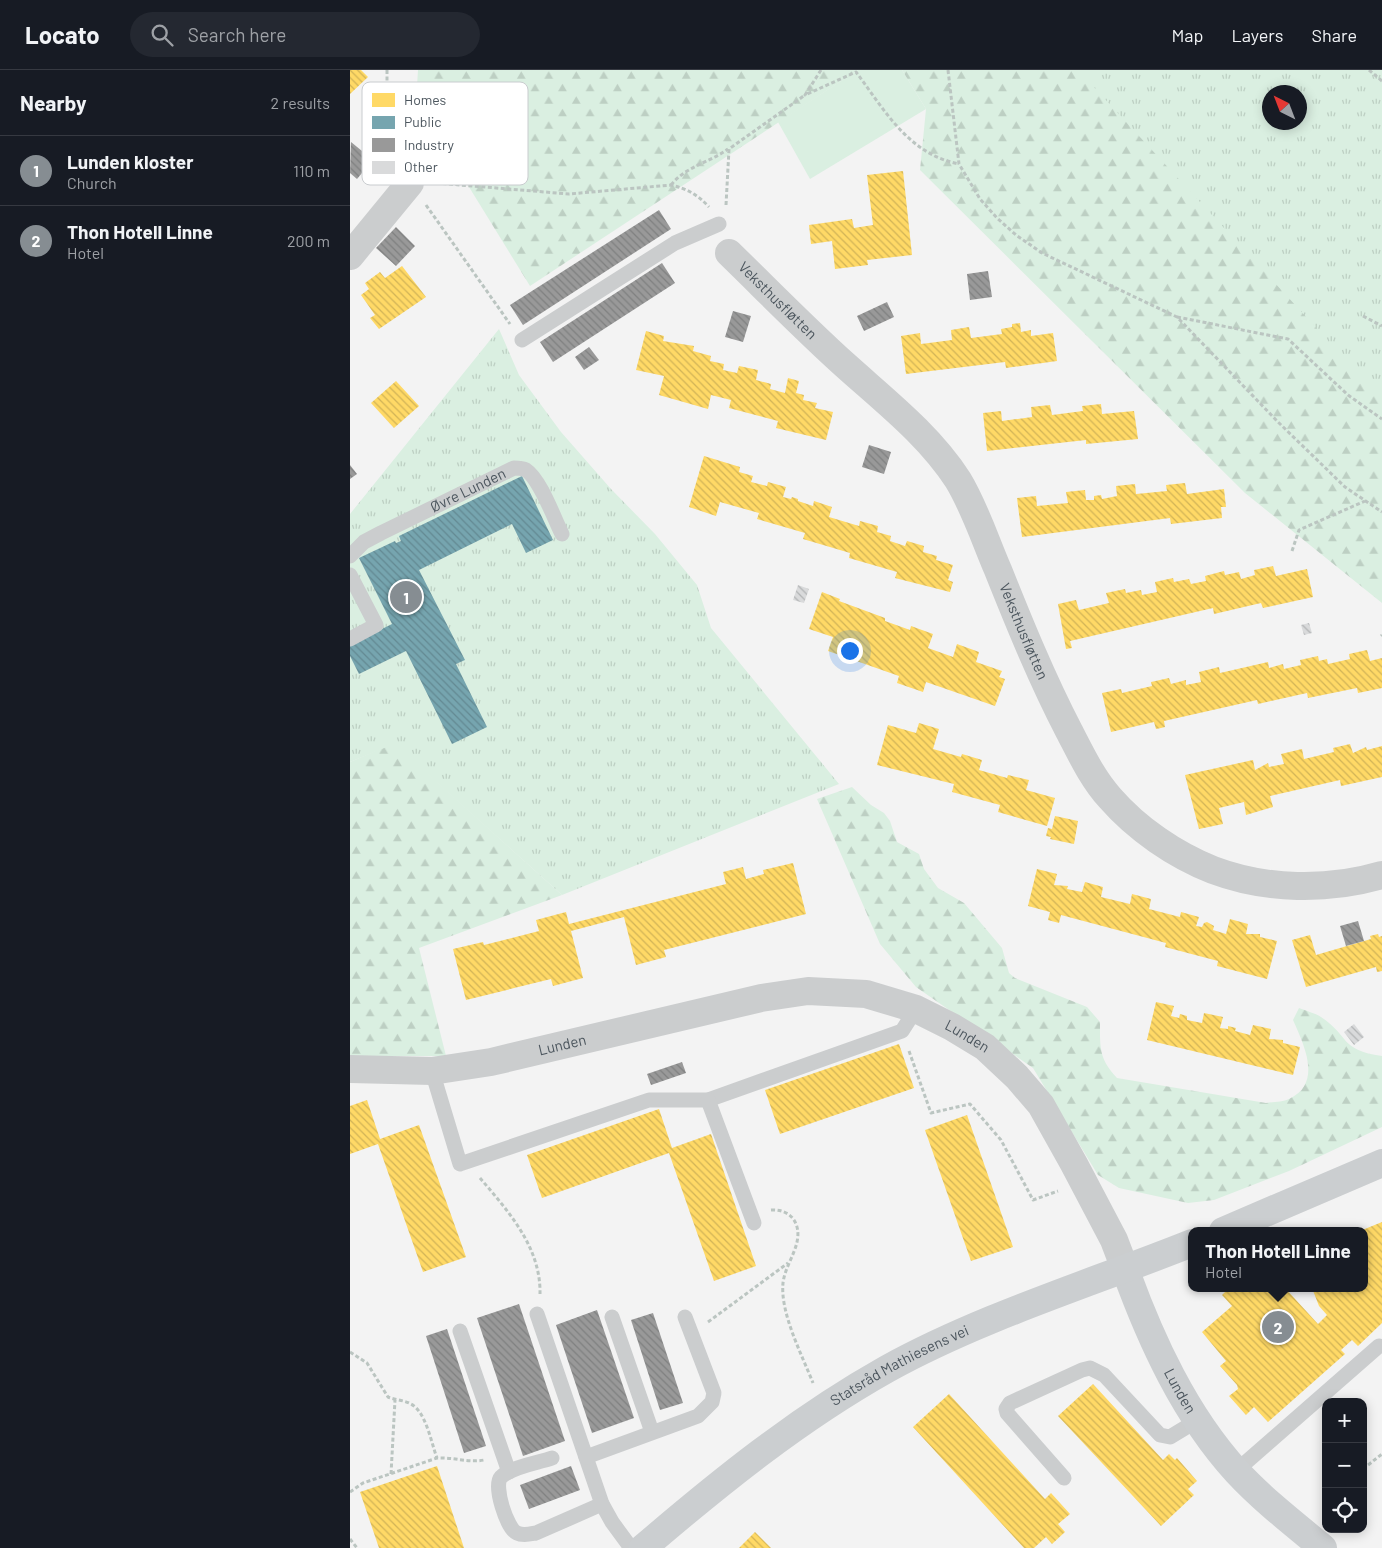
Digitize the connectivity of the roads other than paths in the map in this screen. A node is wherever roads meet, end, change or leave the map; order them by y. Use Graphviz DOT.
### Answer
graph roads {
  1 [pos="408,185"];
  2 [pos="719,224"];
  3 [pos="729,253"];
  4 [pos="350,256"];
  5 [pos="522,340"];
  6 [pos="562,534"];
  7 [pos="350,556"];
  8 [pos="350,575"];
  9 [pos="350,639"];
  10 [pos="1382,875"];
  11 [pos="909,1020"];
  12 [pos="350,1069"];
  13 [pos="432,1071"];
  14 [pos="708,1100"];
  15 [pos="1382,1163"];
  16 [pos="752,1218"];
  17 [pos="1232,1227"];
  18 [pos="1188,1245"];
  19 [pos="1125,1269"];
  20 [pos="537,1314"];
  21 [pos="612,1317"];
  22 [pos="685,1317"];
  23 [pos="460,1331"];
  24 [pos="1379,1346"];
  25 [pos="1198,1420"];
  26 [pos="652,1432"];
  27 [pos="586,1457"];
  28 [pos="552,1458"];
  29 [pos="1236,1471"];
  30 [pos="509,1472"];
  31 [pos="1064,1478"];
  32 [pos="602,1504"];
  33 [pos="631,1548"];
  34 [pos="643,1548"];
  35 [pos="1323,1548"];
  1 -- 4 [label="street"];
  2 -- 5 [label="lane"];
  3 -- 10 [label="street, Veksthusfløtten"];
  6 -- 7 [label="lane, Øvre Lunden"];
  8 -- 9 [label="lane"];
  11 -- 13 [label="street, Lunden"];
  11 -- 14 [label="lane"];
  11 -- 19 [label="street, Lunden"];
  12 -- 13 [label="street, Lunden"];
  13 -- 14 [label="lane"];
  14 -- 16 [label="lane"];
  15 -- 17 [label="street"];
  18 -- 19 [label="street, Statsråd Mathiesens vei"];
  19 -- 25 [label="street, Lunden"];
  19 -- 34 [label="street, Statsråd Mathiesens vei"];
  20 -- 27 [label="lane"];
  21 -- 26 [label="lane"];
  22 -- 26 [label="lane"];
  23 -- 30 [label="lane"];
  24 -- 29 [label="lane"];
  25 -- 29 [label="street, Lunden"];
  25 -- 31 [label="lane"];
  26 -- 27 [label="lane"];
  27 -- 32 [label="lane"];
  28 -- 30 [label="lane"];
  29 -- 35 [label="street, Lunden"];
  30 -- 32 [label="lane"];
  32 -- 33 [label="lane"];
}
